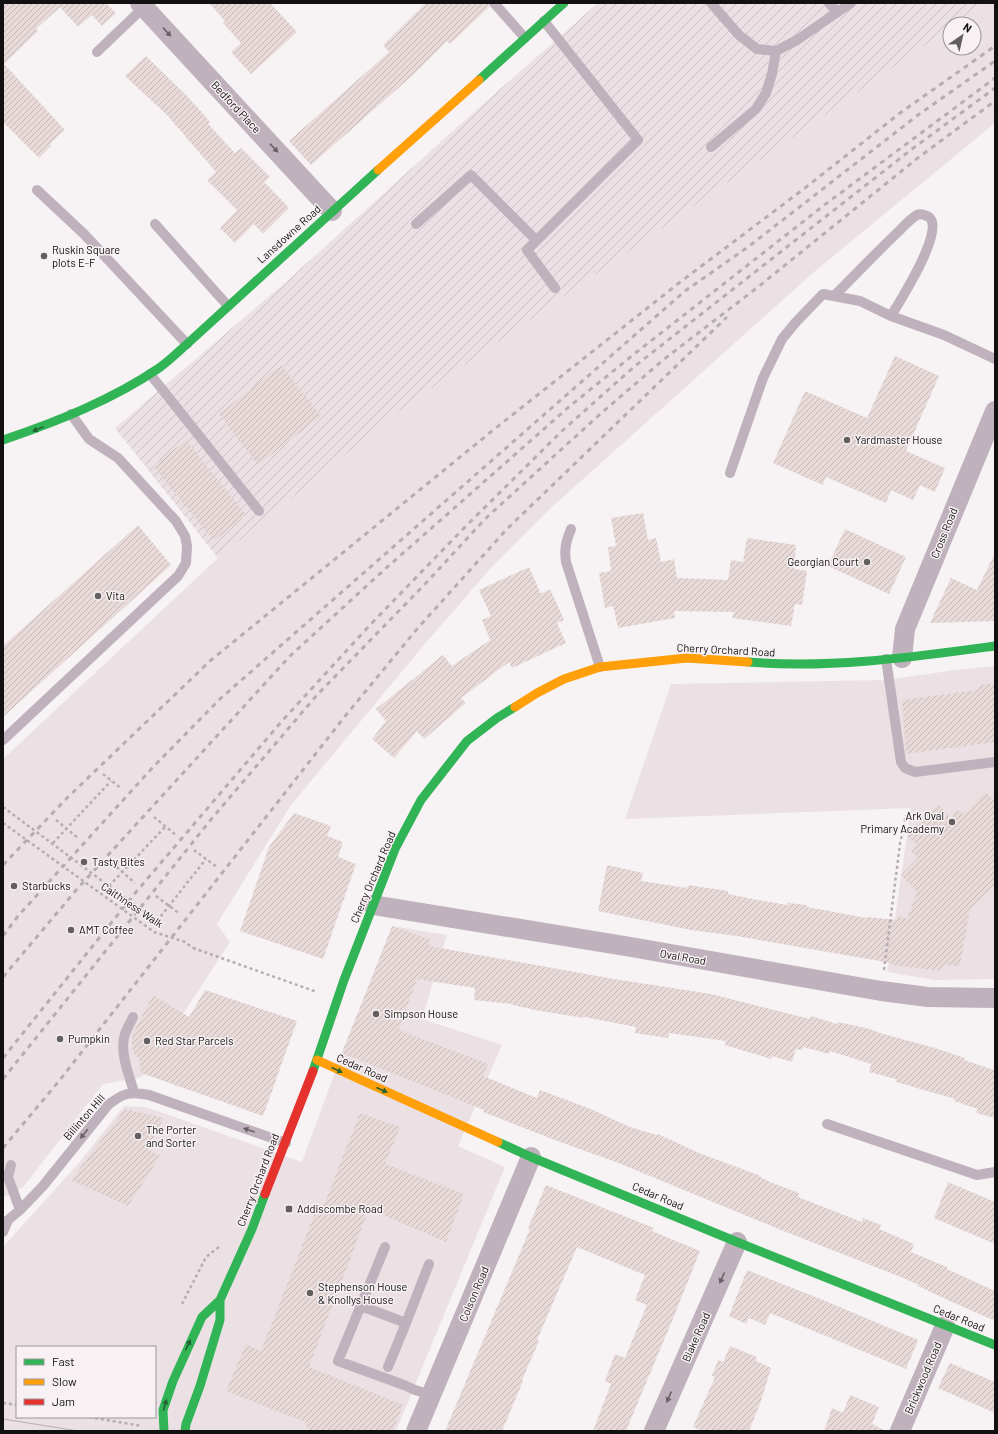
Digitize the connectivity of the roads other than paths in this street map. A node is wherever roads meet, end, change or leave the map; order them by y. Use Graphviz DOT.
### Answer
graph roads {
  1 [pos="494,3"];
  2 [pos="564,3"];
  3 [pos="710,3"];
  4 [pos="829,3"];
  5 [pos="851,3"];
  6 [pos="142,5"];
  7 [pos="837,12"];
  8 [pos="544,21"];
  9 [pos="525,38"];
  10 [pos="776,51"];
  11 [pos="97,52"];
  12 [pos="711,147"];
  13 [pos="37,190"];
  14 [pos="332,211"];
  15 [pos="155,224"];
  16 [pos="416,224"];
  17 [pos="536,240"];
  18 [pos="555,288"];
  19 [pos="834,296"];
  20 [pos="228,306"];
  21 [pos="892,316"];
  22 [pos="188,344"];
  23 [pos="995,359"];
  24 [pos="150,374"];
  25 [pos="995,411"];
  26 [pos="71,414"];
  27 [pos="3,440"];
  28 [pos="730,473"];
  29 [pos="259,511"];
  30 [pos="571,529"];
  31 [pos="995,646"];
  32 [pos="894,658"];
  33 [pos="600,667"];
  34 [pos="3,740"];
  35 [pos="995,762"];
  36 [pos="373,905"];
  37 [pos="995,999"];
  38 [pos="133,1017"];
  39 [pos="316,1060"];
  40 [pos="134,1092"];
  41 [pos="827,1124"];
  42 [pos="286,1143"];
  43 [pos="531,1157"];
  44 [pos="11,1165"];
  45 [pos="995,1172"];
  46 [pos="20,1210"];
  47 [pos="3,1232"];
  48 [pos="737,1242"];
  49 [pos="385,1247"];
  50 [pos="429,1264"];
  51 [pos="220,1300"];
  52 [pos="361,1306"];
  53 [pos="406,1323"];
  54 [pos="945,1326"];
  55 [pos="995,1345"];
  56 [pos="388,1367"];
  57 [pos="431,1395"];
  58 [pos="164,1431"];
  59 [pos="185,1431"];
  60 [pos="416,1431"];
  61 [pos="654,1431"];
  62 [pos="900,1431"];
  1 -- 9 [label="lane"];
  2 -- 8 [label="street, Lansdowne Road"];
  3 -- 10 [label="lane"];
  4 -- 7 [label="lane"];
  5 -- 7 [label="lane"];
  6 -- 11 [label="lane"];
  6 -- 14 [label="street, Bedford Place, one-way"];
  7 -- 10 [label="lane"];
  8 -- 9 [label="street, Lansdowne Road"];
  8 -- 17 [label="lane"];
  9 -- 14 [label="street, Lansdowne Road"];
  10 -- 12 [label="lane"];
  13 -- 22 [label="lane"];
  14 -- 20 [label="street, Lansdowne Road"];
  15 -- 20 [label="lane"];
  16 -- 17 [label="lane"];
  17 -- 18 [label="lane"];
  19 -- 21 [label="lane"];
  19 -- 21 [label="lane"];
  19 -- 28 [label="lane"];
  20 -- 22 [label="street, Lansdowne Road"];
  21 -- 23 [label="lane"];
  22 -- 24 [label="street, Lansdowne Road"];
  24 -- 26 [label="street, Lansdowne Road"];
  24 -- 29 [label="lane"];
  25 -- 32 [label="street, Cross Road"];
  26 -- 27 [label="street, Lansdowne Road, one-way"];
  26 -- 34 [label="lane"];
  30 -- 33 [label="lane"];
  31 -- 32 [label="street, Cherry Orchard Road"];
  32 -- 33 [label="street, Cherry Orchard Road"];
  32 -- 35 [label="lane"];
  33 -- 36 [label="street, Cherry Orchard Road"];
  36 -- 37 [label="street, Oval Road"];
  36 -- 39 [label="street, Cherry Orchard Road"];
  38 -- 40 [label="lane"];
  39 -- 42 [label="street, Cherry Orchard Road"];
  39 -- 43 [label="street, Cedar Road, one-way"];
  42 -- 40 [label="lane, one-way"];
  40 -- 46 [label="lane, Billinton Hill, one-way"];
  41 -- 45 [label="lane"];
  42 -- 51 [label="street, Cherry Orchard Road"];
  43 -- 48 [label="street, Cedar Road"];
  43 -- 57 [label="street, Colson Road"];
  44 -- 46 [label="lane"];
  46 -- 47 [label="lane, Billinton Hill"];
  48 -- 54 [label="street, Cedar Road"];
  48 -- 61 [label="street, Blake Road, one-way"];
  49 -- 52 [label="lane"];
  50 -- 53 [label="lane"];
  58 -- 51 [label="street, Cherry Orchard Road, one-way"];
  51 -- 59 [label="street, Cherry Orchard Road"];
  52 -- 53 [label="lane"];
  52 -- 57 [label="lane"];
  53 -- 56 [label="lane"];
  54 -- 55 [label="street, Cedar Road"];
  54 -- 62 [label="street, Brickwood Road"];
  57 -- 60 [label="street, Colson Road"];
}
